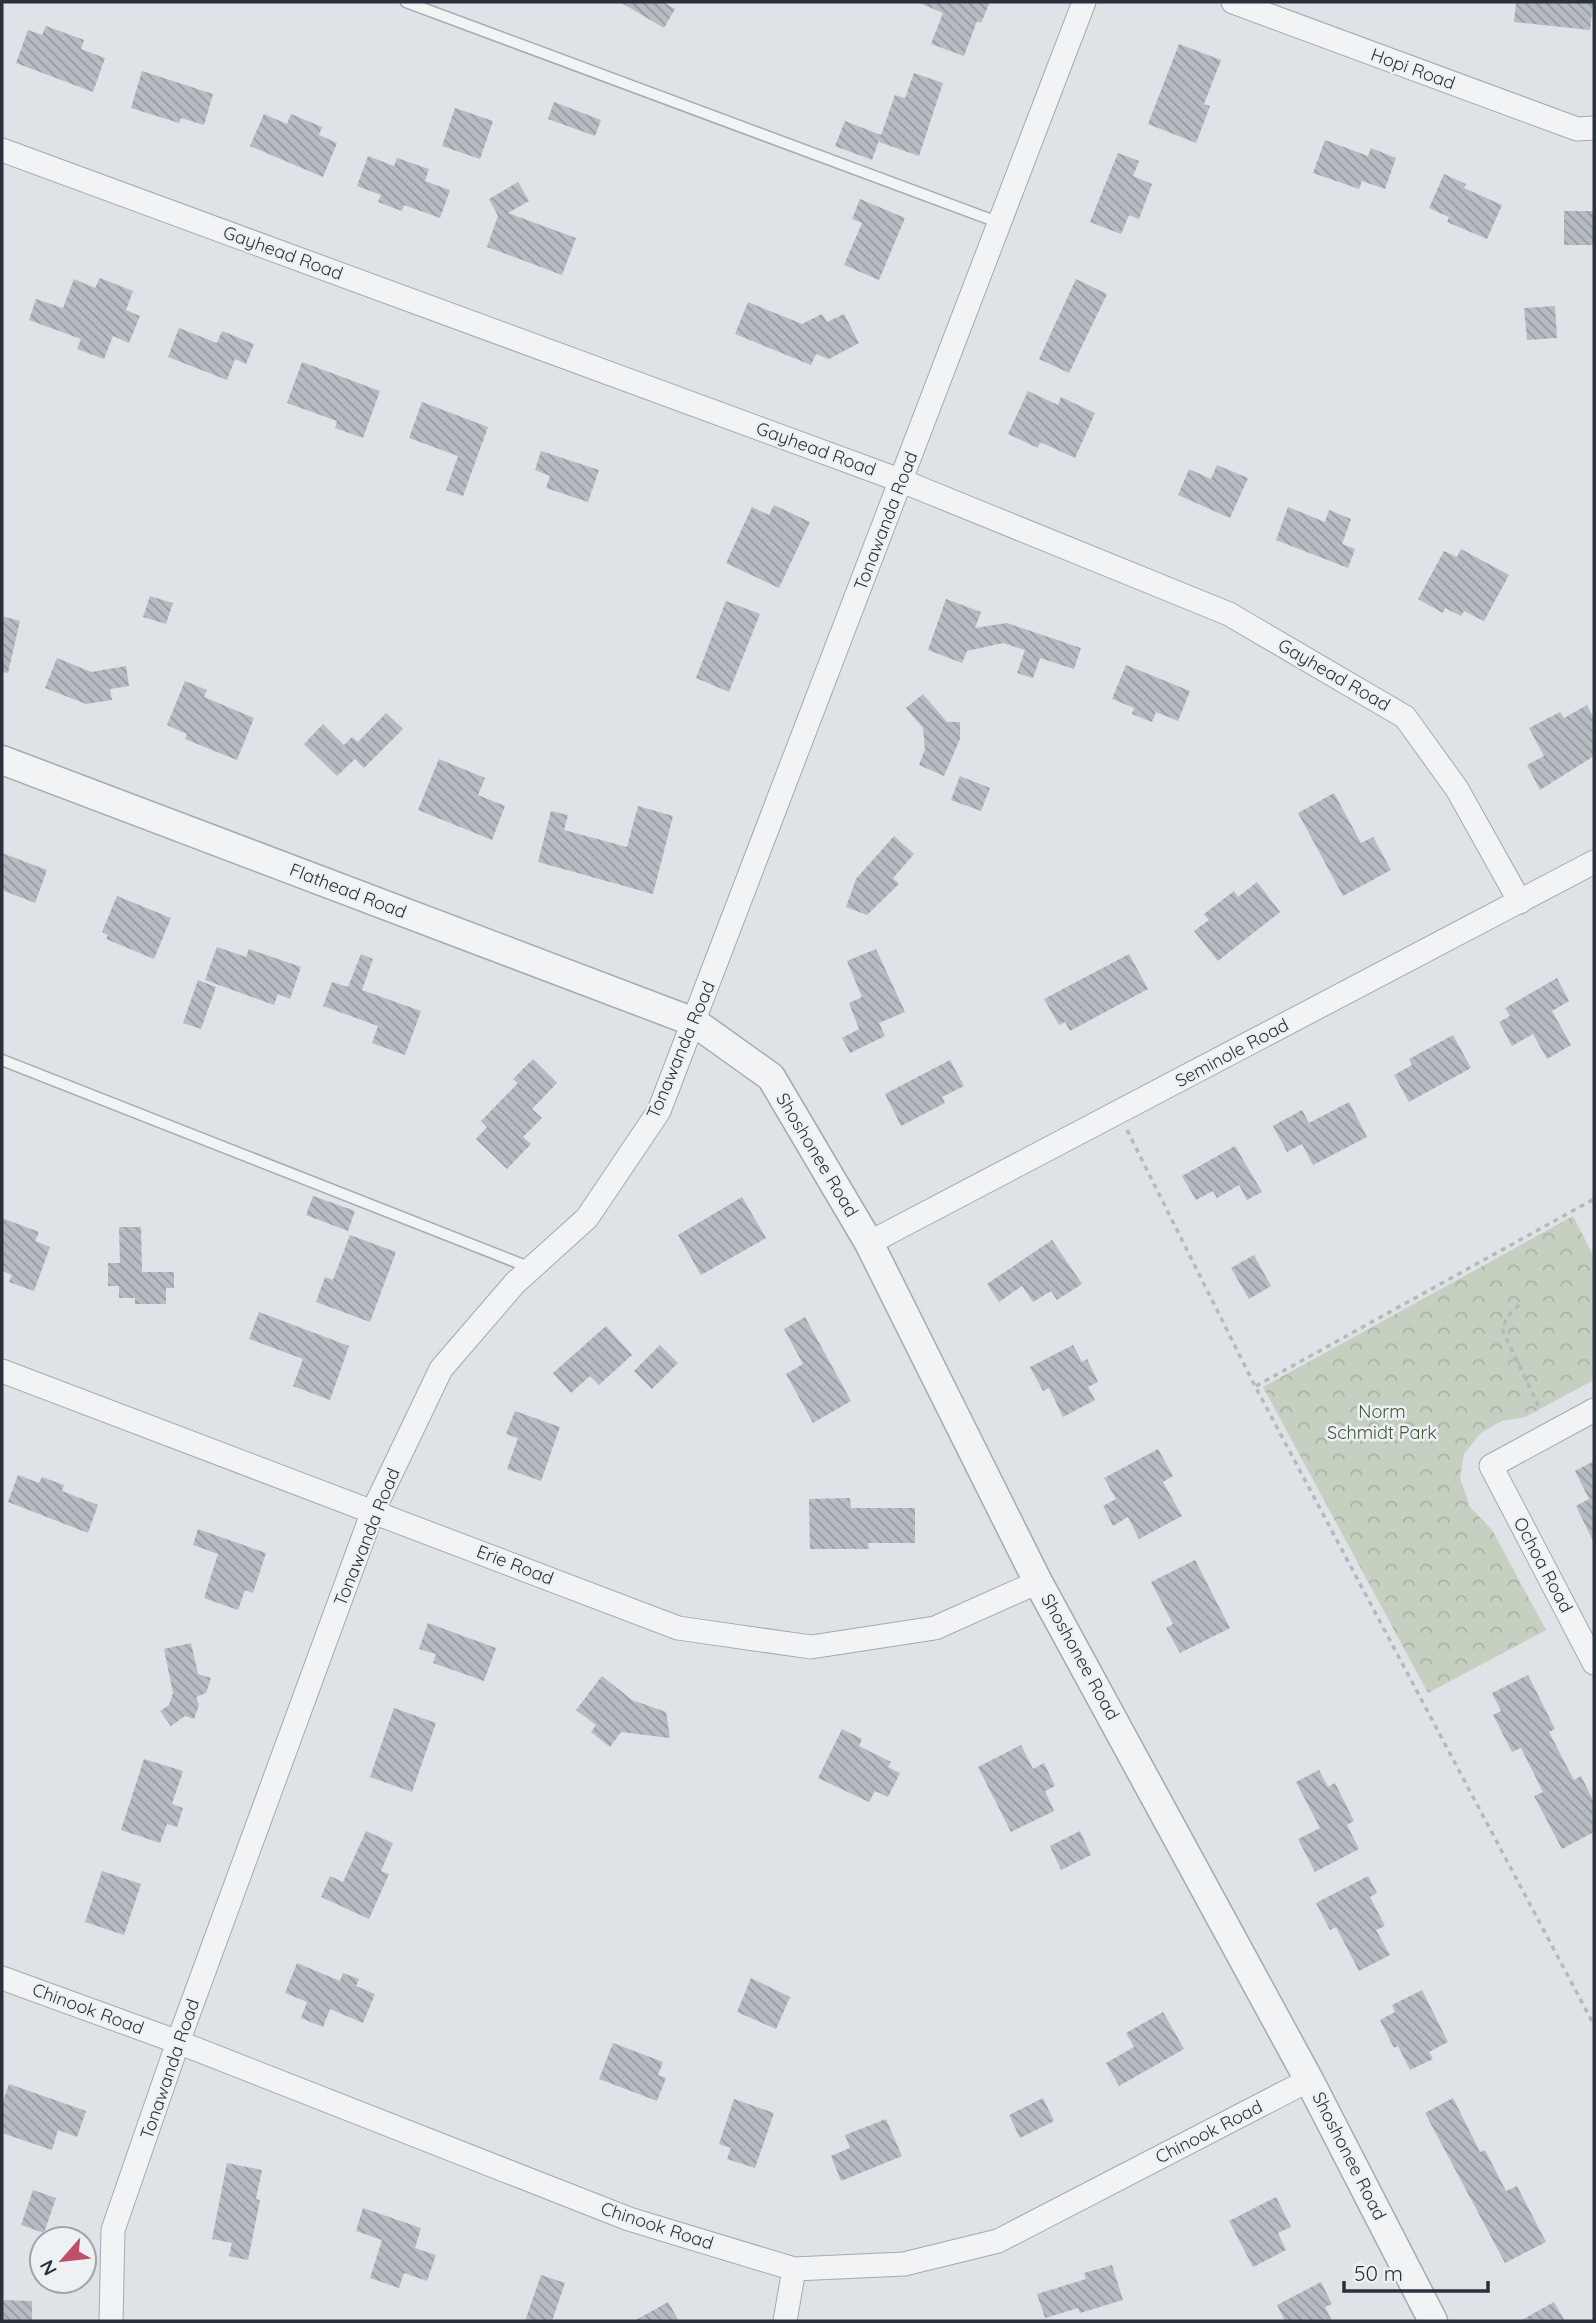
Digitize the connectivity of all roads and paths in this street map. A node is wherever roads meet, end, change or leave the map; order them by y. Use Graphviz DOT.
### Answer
graph roads {
  1 [pos="406,2"];
  2 [pos="1084,2"];
  3 [pos="1233,2"];
  4 [pos="1594,128"];
  5 [pos="2,150"];
  6 [pos="1000,223"];
  7 [pos="902,481"];
  8 [pos="2,760"];
  9 [pos="1594,862"];
  10 [pos="1520,902"];
  11 [pos="694,1022"];
  12 [pos="2,1060"];
  13 [pos="1118,1112"];
  14 [pos="1594,1199"];
  15 [pos="869,1242"];
  16 [pos="531,1268"];
  17 [pos="1519,1305"];
  18 [pos="2,1371"];
  19 [pos="1255,1386"];
  20 [pos="1540,1409"];
  21 [pos="1594,1410"];
  22 [pos="373,1511"];
  23 [pos="1038,1581"];
  24 [pos="1594,1663"];
  25 [pos="2,1978"];
  26 [pos="1594,2025"];
  27 [pos="178,2042"];
  28 [pos="1310,2080"];
  29 [pos="794,2269"];
  30 [pos="111,2321"];
  31 [pos="785,2321"];
  32 [pos="1433,2321"];
  1 -- 6 [label="lane"];
  2 -- 6 [label="street, Tonawanda Road"];
  3 -- 4 [label="street, Hopi Road"];
  5 -- 7 [label="street, Gayhead Road"];
  6 -- 7 [label="street, Tonawanda Road"];
  7 -- 10 [label="street, Gayhead Road"];
  7 -- 11 [label="street, Tonawanda Road"];
  8 -- 11 [label="street, Flathead Road"];
  9 -- 10 [label="street, Seminole Road"];
  10 -- 13 [label="street, Seminole Road"];
  11 -- 15 [label="street, Shoshonee Road"];
  11 -- 16 [label="street, Tonawanda Road"];
  12 -- 16 [label="lane"];
  13 -- 15 [label="street, Seminole Road"];
  13 -- 19 [label="path"];
  14 -- 19 [label="path"];
  15 -- 23 [label="street, Shoshonee Road"];
  16 -- 22 [label="street, Tonawanda Road"];
  17 -- 20 [label="path"];
  18 -- 22 [label="street, Erie Road"];
  19 -- 26 [label="path"];
  21 -- 24 [label="street, Ochoa Road"];
  22 -- 23 [label="street, Erie Road"];
  22 -- 27 [label="street, Tonawanda Road"];
  23 -- 28 [label="street, Shoshonee Road"];
  25 -- 27 [label="street, Chinook Road"];
  27 -- 29 [label="street, Chinook Road"];
  27 -- 30 [label="street, Tonawanda Road"];
  28 -- 29 [label="street, Chinook Road"];
  28 -- 32 [label="street, Shoshonee Road"];
  29 -- 31 [label="street"];
}
